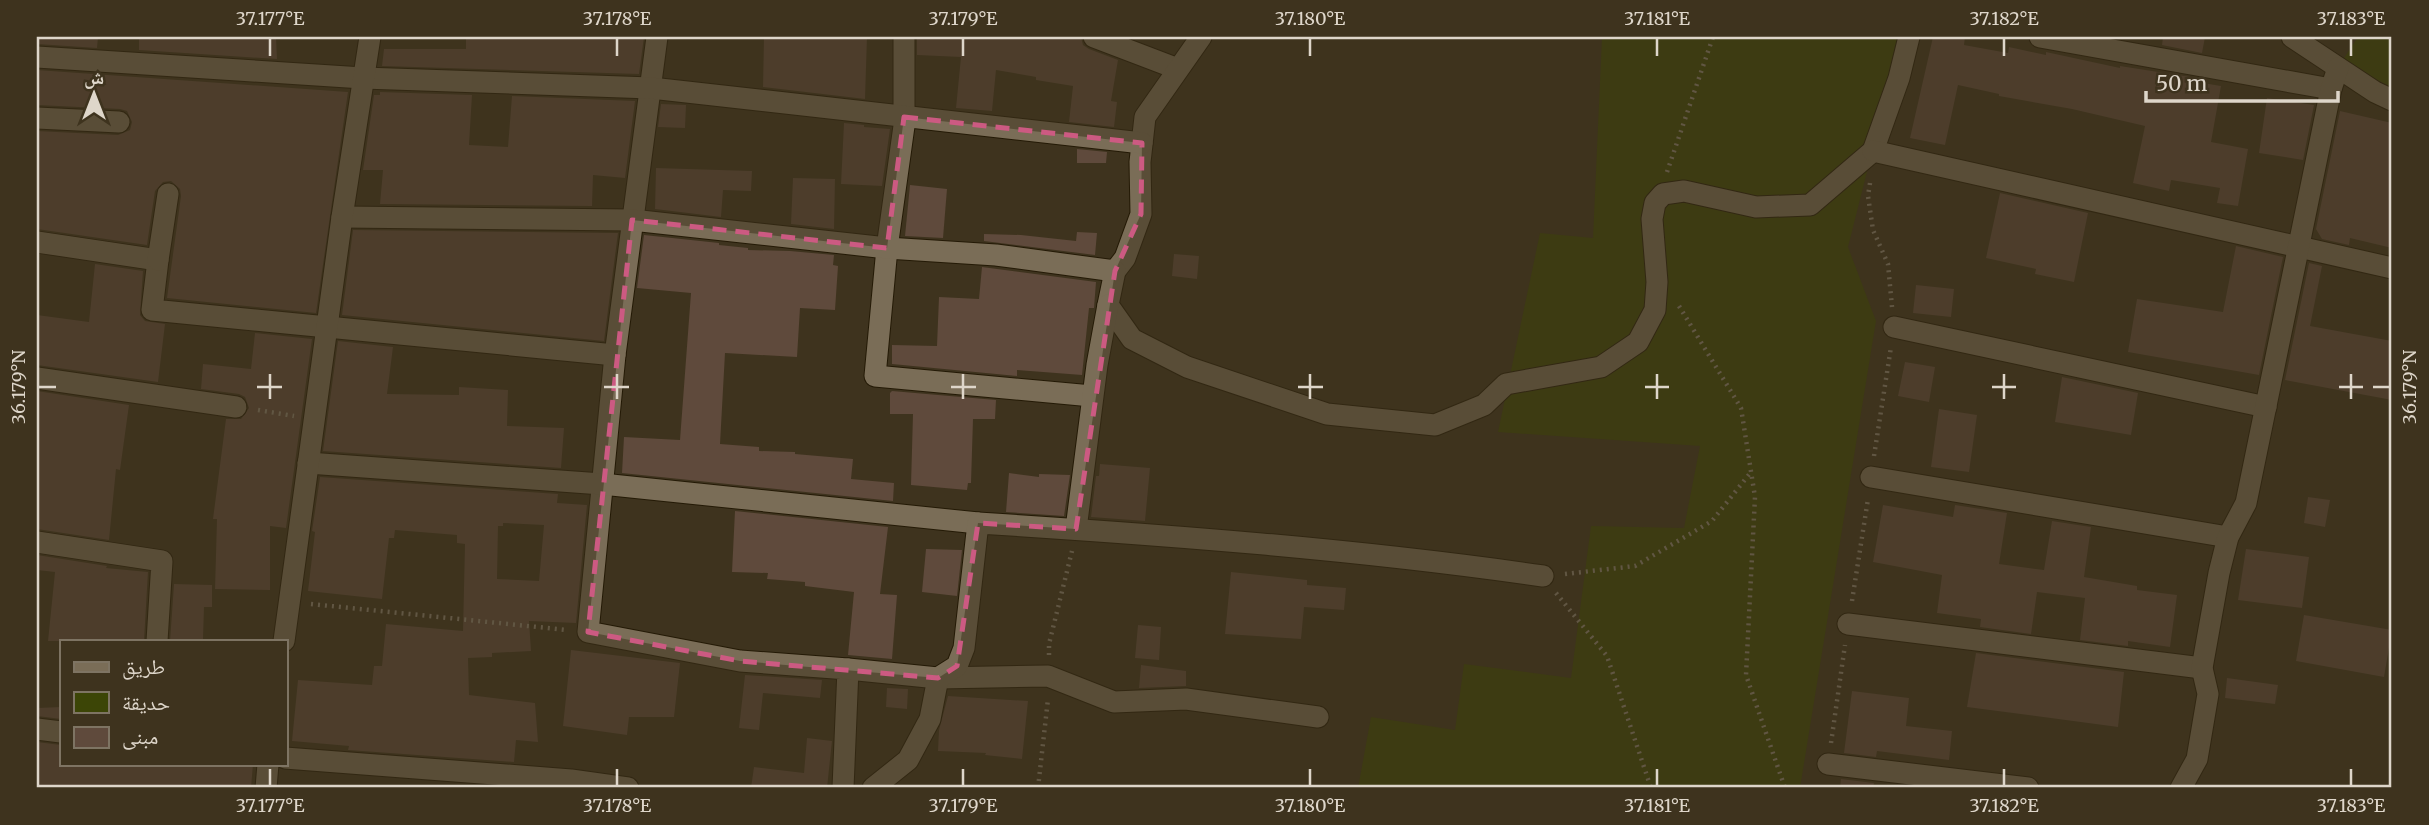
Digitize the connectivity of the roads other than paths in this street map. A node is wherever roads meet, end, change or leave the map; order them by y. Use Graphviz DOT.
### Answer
graph roads {
  1 [pos="370,37"];
  2 [pos="657,37"];
  3 [pos="904,37"];
  4 [pos="1094,37"];
  5 [pos="1201,37"];
  6 [pos="1909,37"];
  7 [pos="2040,37"];
  8 [pos="2292,37"];
  9 [pos="37,57"];
  10 [pos="2338,68"];
  11 [pos="1178,69"];
  12 [pos="363,78"];
  13 [pos="651,88"];
  14 [pos="2331,89"];
  15 [pos="2392,100"];
  16 [pos="904,117"];
  17 [pos="37,118"];
  18 [pos="119,122"];
  19 [pos="1142,143"];
  20 [pos="1873,151"];
  21 [pos="168,194"];
  22 [pos="342,217"];
  23 [pos="632,220"];
  24 [pos="37,242"];
  25 [pos="2298,246"];
  26 [pos="887,248"];
  27 [pos="158,260"];
  28 [pos="2392,268"];
  29 [pos="1115,271"];
  30 [pos="1108,305"];
  31 [pos="327,326"];
  32 [pos="1894,327"];
  33 [pos="615,355"];
  34 [pos="37,378"];
  35 [pos="1093,396"];
  36 [pos="236,407"];
  37 [pos="2266,407"];
  38 [pos="309,463"];
  39 [pos="1871,477"];
  40 [pos="602,484"];
  41 [pos="978,523"];
  42 [pos="1076,529"];
  43 [pos="2228,537"];
  44 [pos="37,542"];
  45 [pos="1543,576"];
  46 [pos="1848,624"];
  47 [pos="156,640"];
  48 [pos="284,640"];
  49 [pos="2202,668"];
  50 [pos="848,669"];
  51 [pos="939,678"];
  52 [pos="1318,717"];
  53 [pos="37,729"];
  54 [pos="60,732"];
  55 [pos="287,758"];
  56 [pos="1828,764"];
  57 [pos="268,766"];
  58 [pos="571,784"];
  59 [pos="266,788"];
  60 [pos="628,788"];
  61 [pos="843,788"];
  62 [pos="873,788"];
  63 [pos="2028,788"];
  64 [pos="2181,788"];
  1 -- 12 [label="street"];
  2 -- 13 [label="street"];
  3 -- 16 [label="street"];
  4 -- 11 [label="street"];
  5 -- 11 [label="street"];
  6 -- 20 [label="street"];
  7 -- 14 [label="street"];
  8 -- 10 [label="street"];
  9 -- 12 [label="street"];
  10 -- 14 [label="street"];
  10 -- 15 [label="street"];
  11 -- 19 [label="street"];
  12 -- 13 [label="street"];
  12 -- 22 [label="street"];
  13 -- 16 [label="street"];
  13 -- 23 [label="street"];
  14 -- 25 [label="street"];
  16 -- 19 [label="street"];
  16 -- 26 [label="street"];
  17 -- 18 [label="street"];
  19 -- 29 [label="street"];
  20 -- 25 [label="street"];
  20 -- 30 [label="street"];
  21 -- 27 [label="street"];
  22 -- 23 [label="street"];
  22 -- 31 [label="street"];
  23 -- 26 [label="street"];
  23 -- 33 [label="street"];
  24 -- 27 [label="street"];
  25 -- 28 [label="street"];
  25 -- 37 [label="street"];
  26 -- 29 [label="street"];
  26 -- 35 [label="street"];
  27 -- 31 [label="street"];
  29 -- 30 [label="street"];
  30 -- 35 [label="street"];
  31 -- 33 [label="street"];
  31 -- 38 [label="street"];
  32 -- 37 [label="street"];
  33 -- 40 [label="street"];
  34 -- 36 [label="street"];
  35 -- 42 [label="street"];
  37 -- 43 [label="street"];
  38 -- 40 [label="street"];
  38 -- 48 [label="street"];
  39 -- 43 [label="street"];
  40 -- 41 [label="street"];
  40 -- 50 [label="street"];
  41 -- 42 [label="street"];
  41 -- 51 [label="street"];
  42 -- 45 [label="street"];
  43 -- 49 [label="street"];
  44 -- 47 [label="street"];
  46 -- 49 [label="street"];
  49 -- 64 [label="street"];
  50 -- 51 [label="street"];
  50 -- 61 [label="street"];
  51 -- 52 [label="street"];
  51 -- 62 [label="street"];
  53 -- 54 [label="street"];
  55 -- 58 [label="street"];
  56 -- 63 [label="street"];
  57 -- 59 [label="street"];
  58 -- 60 [label="street"];
}
